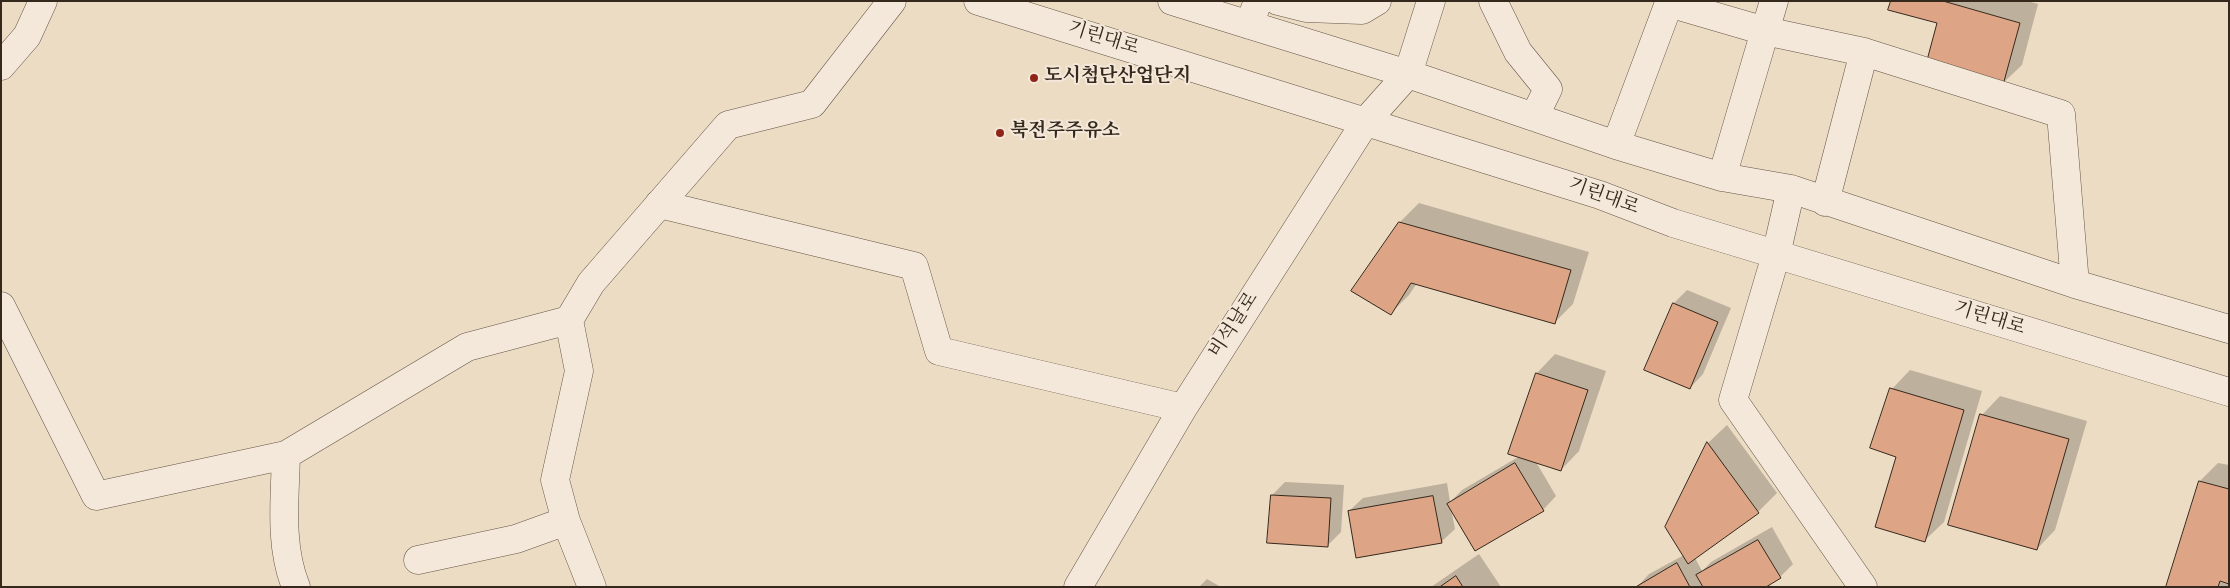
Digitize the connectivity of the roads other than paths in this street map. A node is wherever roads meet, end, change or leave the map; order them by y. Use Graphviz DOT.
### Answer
graph roads {
  1 [pos="43,1"];
  2 [pos="892,1"];
  3 [pos="978,1"];
  4 [pos="1172,1"];
  5 [pos="1278,1"];
  6 [pos="1377,1"];
  7 [pos="1431,1"];
  8 [pos="1493,1"];
  9 [pos="1774,1"];
  10 [pos="1666,2"];
  11 [pos="1253,13"];
  12 [pos="1765,31"];
  13 [pos="1864,52"];
  14 [pos="1,66"];
  15 [pos="1408,74"];
  16 [pos="1534,117"];
  17 [pos="1366,122"];
  18 [pos="1616,146"];
  19 [pos="1722,177"];
  20 [pos="1791,189"];
  21 [pos="1825,202"];
  22 [pos="659,204"];
  23 [pos="1776,255"];
  24 [pos="2075,284"];
  25 [pos="1,306"];
  26 [pos="569,320"];
  27 [pos="2229,329"];
  28 [pos="2229,392"];
  29 [pos="1183,408"];
  30 [pos="286,455"];
  31 [pos="566,521"];
  32 [pos="418,560"];
  33 [pos="296,587"];
  34 [pos="592,587"];
  35 [pos="1078,587"];
  36 [pos="1863,587"];
  1 -- 14 [label="street"];
  2 -- 22 [label="street"];
  3 -- 17 [label="street, 기린대로"];
  4 -- 11 [label="street"];
  5 -- 6 [label="street"];
  7 -- 15 [label="street"];
  8 -- 16 [label="street"];
  9 -- 12 [label="street"];
  10 -- 12 [label="street"];
  10 -- 18 [label="street"];
  11 -- 15 [label="street"];
  12 -- 13 [label="street"];
  12 -- 19 [label="street"];
  13 -- 21 [label="street"];
  13 -- 24 [label="street"];
  15 -- 16 [label="street"];
  15 -- 17 [label="street, 비석날로"];
  16 -- 18 [label="street"];
  17 -- 23 [label="street, 기린대로"];
  17 -- 29 [label="street, 비석날로"];
  18 -- 19 [label="street"];
  19 -- 20 [label="street"];
  20 -- 21 [label="street"];
  20 -- 23 [label="street"];
  21 -- 24 [label="street"];
  22 -- 26 [label="street"];
  22 -- 29 [label="street"];
  23 -- 28 [label="street, 기린대로"];
  23 -- 36 [label="street"];
  24 -- 27 [label="street"];
  25 -- 30 [label="street"];
  26 -- 30 [label="street"];
  26 -- 31 [label="street"];
  29 -- 35 [label="street, 비석날로"];
  30 -- 33 [label="street"];
  31 -- 32 [label="street"];
  31 -- 34 [label="street"];
}
